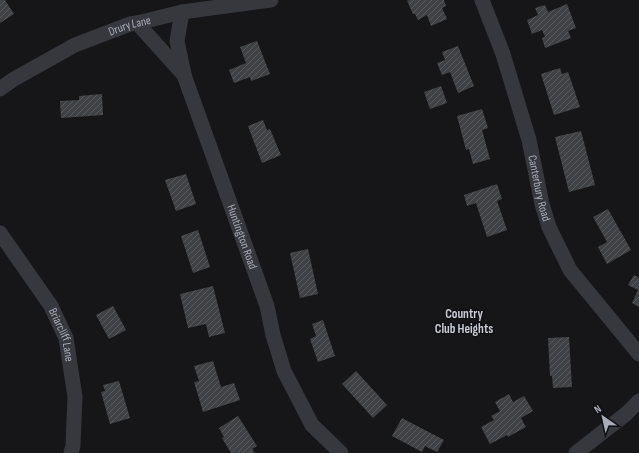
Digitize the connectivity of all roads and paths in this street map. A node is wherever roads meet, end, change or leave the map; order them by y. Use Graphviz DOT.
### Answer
graph roads {
  1 [pos="271,0"];
  2 [pos="482,0"];
  3 [pos="182,12"];
  4 [pos="137,23"];
  5 [pos="184,74"];
  6 [pos="0,89"];
  7 [pos="0,233"];
  8 [pos="639,354"];
  9 [pos="639,402"];
  10 [pos="71,453"];
  11 [pos="341,453"];
  12 [pos="576,453"];
  1 -- 3 [label="street, Drury Lane"];
  2 -- 8 [label="street, Canterbury Road"];
  3 -- 4 [label="street, Drury Lane"];
  3 -- 5 [label="street"];
  4 -- 5 [label="street, Huntington Road"];
  4 -- 6 [label="street, Drury Lane"];
  5 -- 11 [label="street, Huntington Road"];
  7 -- 10 [label="street, Briarcliff Lane"];
  9 -- 12 [label="street"];
}
